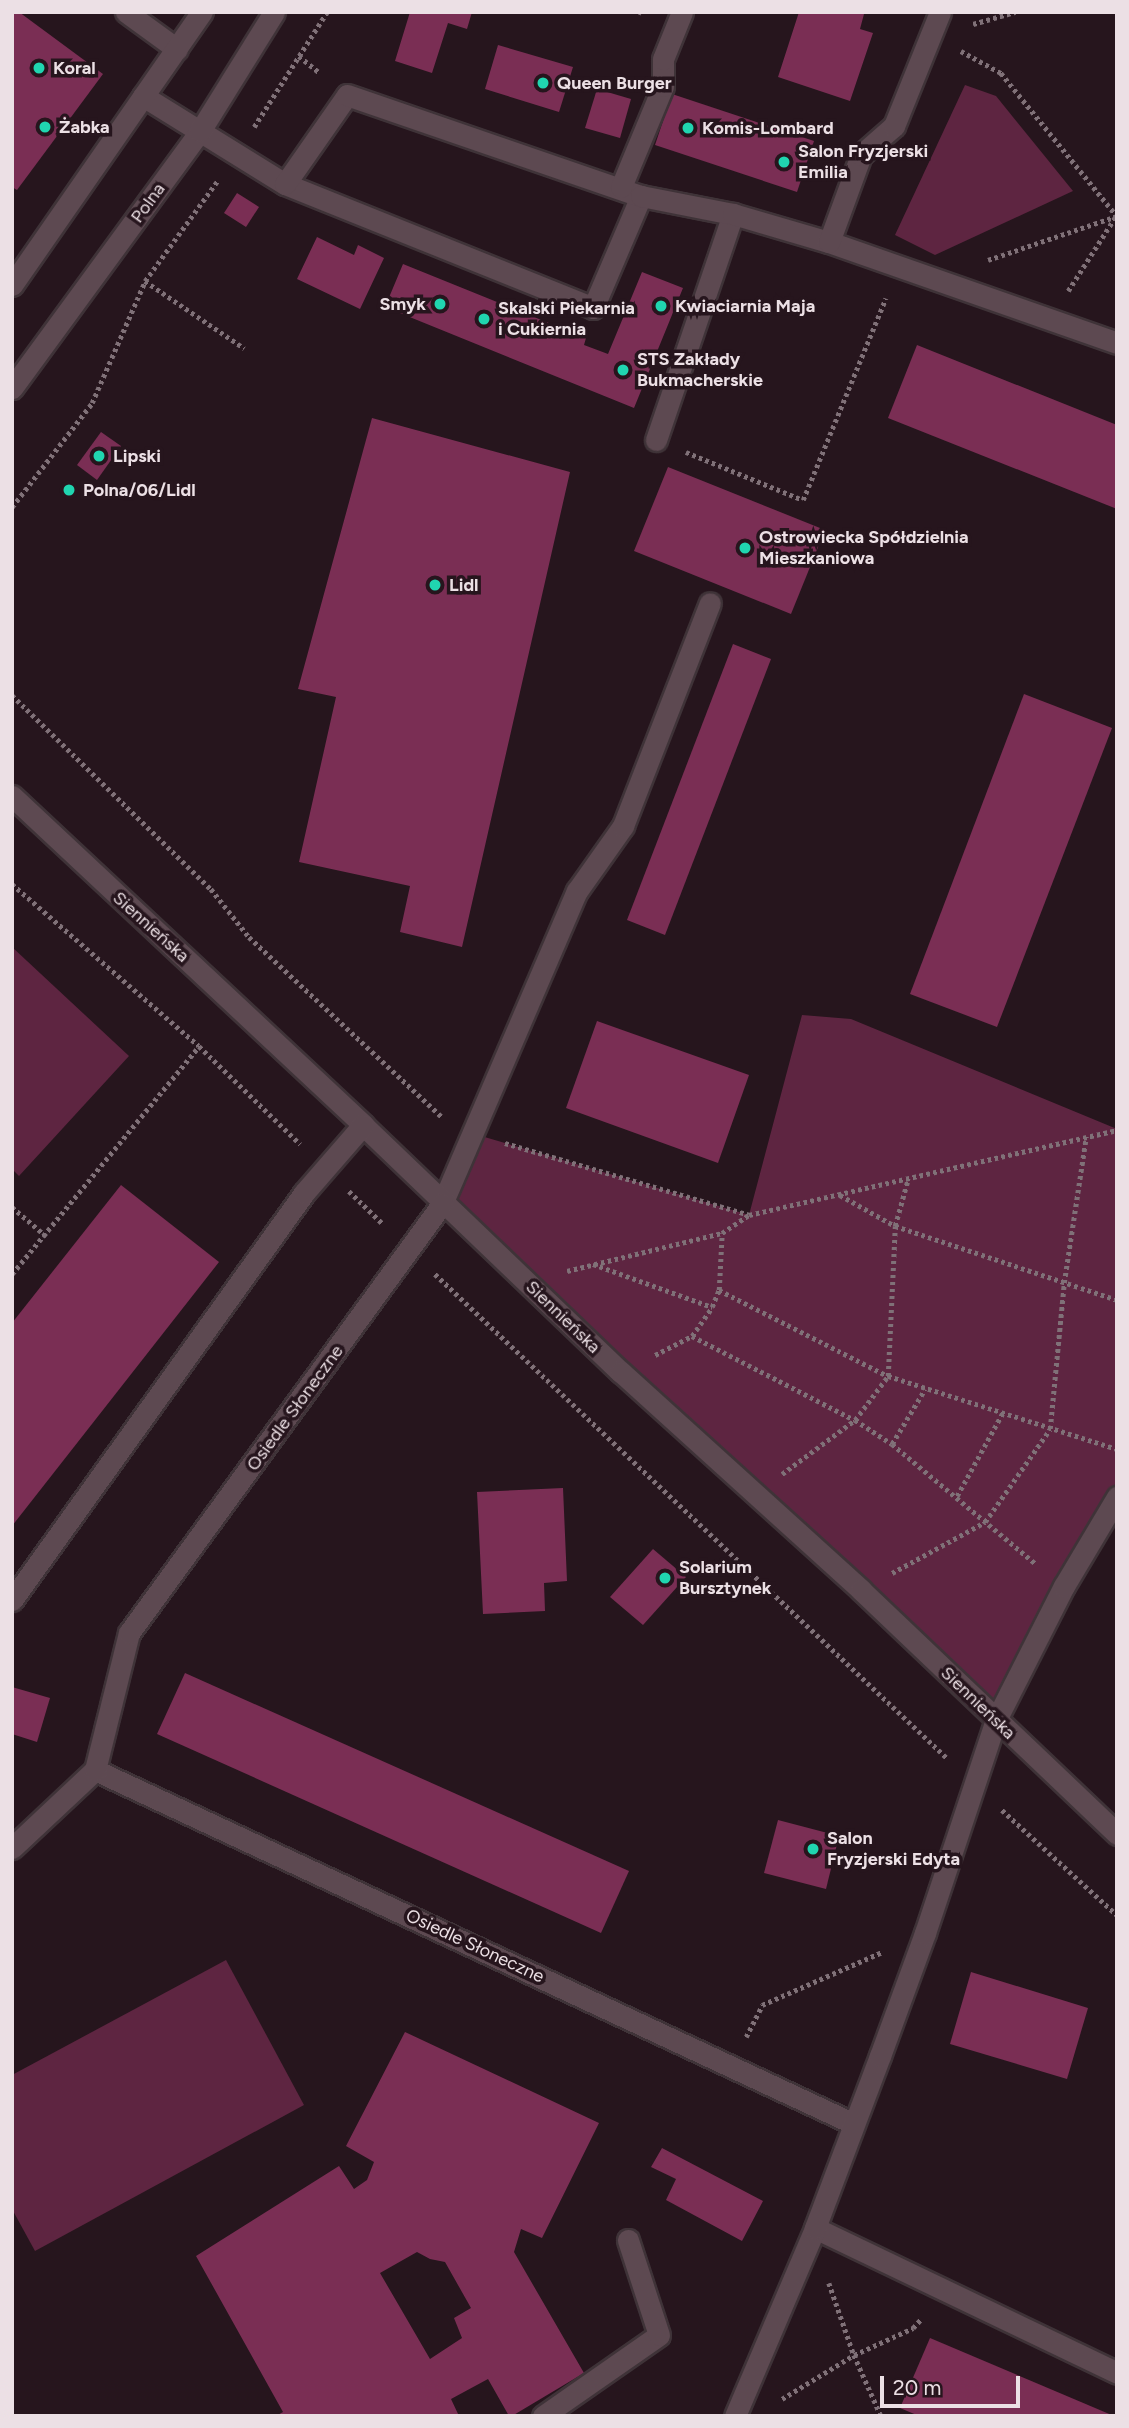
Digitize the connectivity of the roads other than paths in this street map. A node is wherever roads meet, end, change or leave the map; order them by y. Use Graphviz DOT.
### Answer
graph roads {
  1 [pos="126,12"];
  2 [pos="202,12"];
  3 [pos="274,12"];
  4 [pos="682,12"];
  5 [pos="940,12"];
  6 [pos="177,49"];
  7 [pos="143,96"];
  8 [pos="200,131"];
  9 [pos="285,184"];
  10 [pos="621,187"];
  11 [pos="640,196"];
  12 [pos="733,214"];
  13 [pos="829,242"];
  14 [pos="14,279"];
  15 [pos="1117,343"];
  16 [pos="12,388"];
  17 [pos="656,440"];
  18 [pos="710,603"];
  19 [pos="12,796"];
  20 [pos="363,1125"];
  21 [pos="442,1203"];
  22 [pos="1117,1497"];
  23 [pos="12,1600"];
  24 [pos="996,1720"];
  25 [pos="95,1770"];
  26 [pos="1117,1835"];
  27 [pos="12,1847"];
  28 [pos="854,2123"];
  29 [pos="816,2228"];
  30 [pos="628,2240"];
  31 [pos="1117,2373"];
  32 [pos="543,2416"];
  33 [pos="735,2416"];
  1 -- 6 [label="street"];
  2 -- 6 [label="street"];
  3 -- 8 [label="street, Polna"];
  4 -- 10 [label="street"];
  5 -- 13 [label="street"];
  6 -- 7 [label="street"];
  7 -- 8 [label="street"];
  7 -- 14 [label="street"];
  8 -- 9 [label="street"];
  8 -- 16 [label="street, Polna"];
  9 -- 10 [label="street"];
  9 -- 11 [label="street"];
  10 -- 11 [label="street"];
  11 -- 12 [label="street"];
  12 -- 13 [label="street"];
  12 -- 17 [label="street"];
  13 -- 15 [label="street"];
  18 -- 21 [label="street, Osiedle Słoneczne"];
  19 -- 20 [label="street, Siennieńska"];
  20 -- 21 [label="street, Siennieńska"];
  20 -- 23 [label="street"];
  21 -- 24 [label="street, Siennieńska"];
  21 -- 25 [label="street, Osiedle Słoneczne"];
  22 -- 24 [label="street"];
  24 -- 26 [label="street, Siennieńska"];
  24 -- 28 [label="street"];
  25 -- 27 [label="street"];
  25 -- 28 [label="street, Osiedle Słoneczne"];
  28 -- 29 [label="street"];
  29 -- 31 [label="street"];
  29 -- 33 [label="street"];
  30 -- 32 [label="street"];
}
